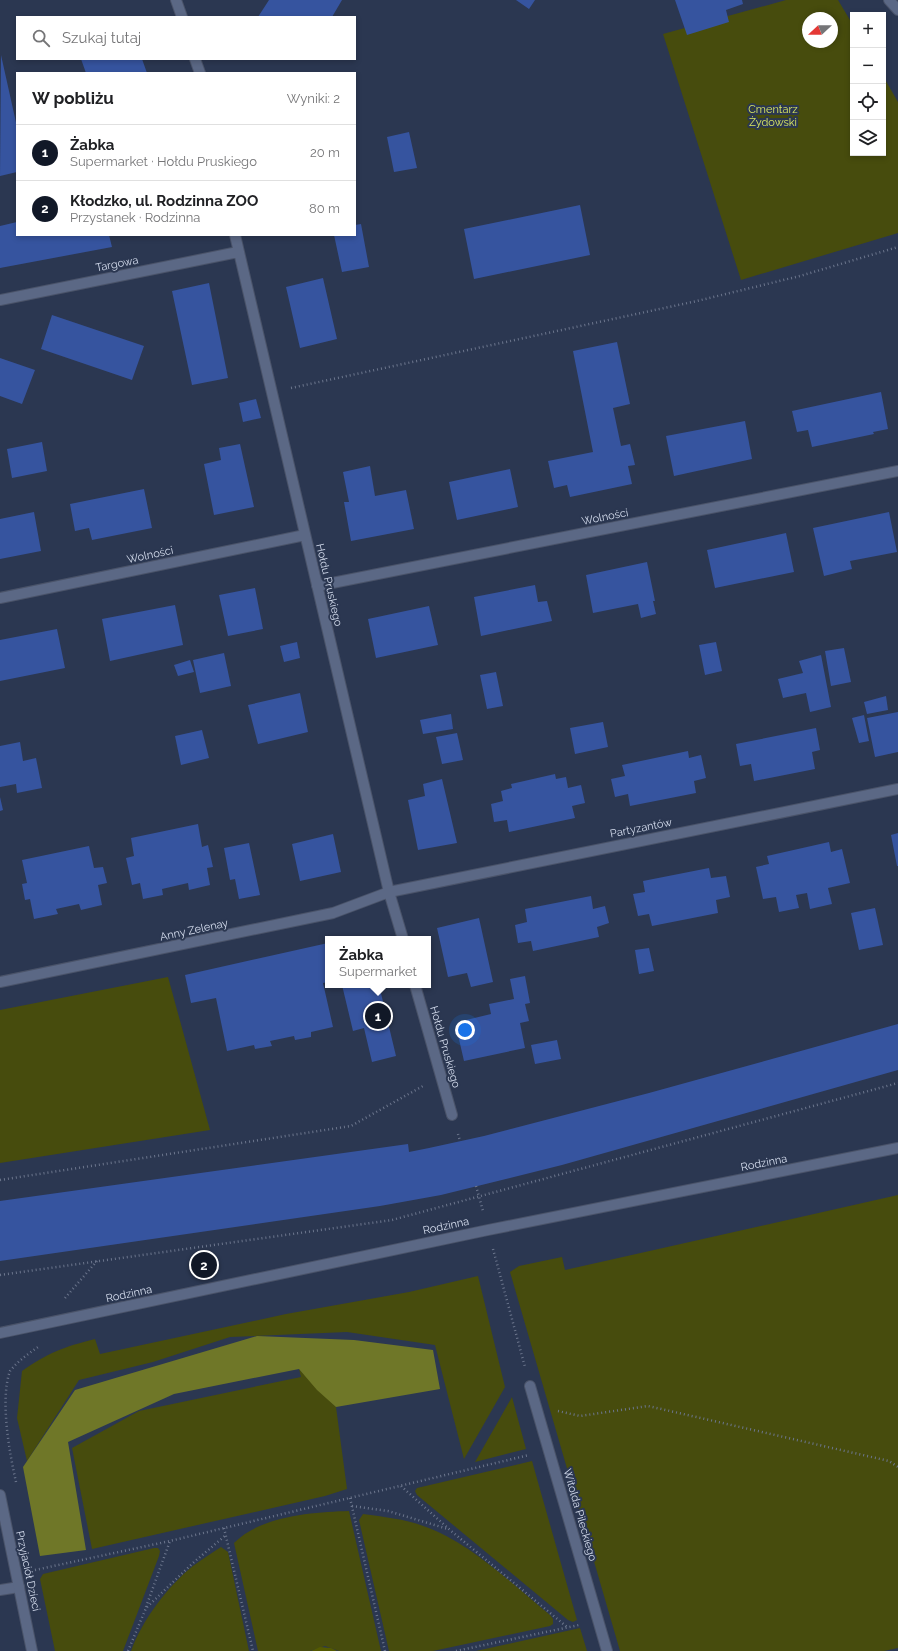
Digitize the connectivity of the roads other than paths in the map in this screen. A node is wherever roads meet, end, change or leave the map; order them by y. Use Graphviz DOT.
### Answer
graph roads {
  1 [pos="176,0"];
  2 [pos="889,0"];
  3 [pos="898,10"];
  4 [pos="182,16"];
  5 [pos="195,60"];
  6 [pos="200,72"];
  7 [pos="235,236"];
  8 [pos="238,252"];
  9 [pos="0,300"];
  10 [pos="898,471"];
  11 [pos="305,535"];
  12 [pos="317,586"];
  13 [pos="0,598"];
  14 [pos="898,789"];
  15 [pos="389,892"];
  16 [pos="402,936"];
  17 [pos="0,982"];
  18 [pos="417,988"];
  19 [pos="452,1115"];
  20 [pos="898,1148"];
  21 [pos="0,1333"];
  22 [pos="530,1386"];
  23 [pos="0,1495"];
  24 [pos="19,1587"];
  25 [pos="0,1590"];
  26 [pos="32,1651"];
  27 [pos="607,1651"];
  1 -- 4 [label="street"];
  2 -- 3 [label="street"];
  5 -- 6 [label="street"];
  7 -- 8 [label="street, Hołdu Pruskiego"];
  8 -- 9 [label="street, Targowa"];
  8 -- 11 [label="street, Hołdu Pruskiego"];
  10 -- 12 [label="street, Wolności"];
  11 -- 12 [label="street, Hołdu Pruskiego"];
  11 -- 13 [label="street, Wolności"];
  12 -- 15 [label="street, Hołdu Pruskiego"];
  14 -- 15 [label="street, Partyzantów"];
  15 -- 16 [label="street, Hołdu Pruskiego"];
  15 -- 17 [label="street, Anny Zelenay"];
  18 -- 19 [label="street, Hołdu Pruskiego"];
  20 -- 21 [label="street, Rodzinna"];
  22 -- 27 [label="street, Witolda Pileckiego"];
  23 -- 24 [label="street, Przyjaciół Dzieci"];
  24 -- 25 [label="street"];
  24 -- 26 [label="street, Przyjaciół Dzieci"];
}
